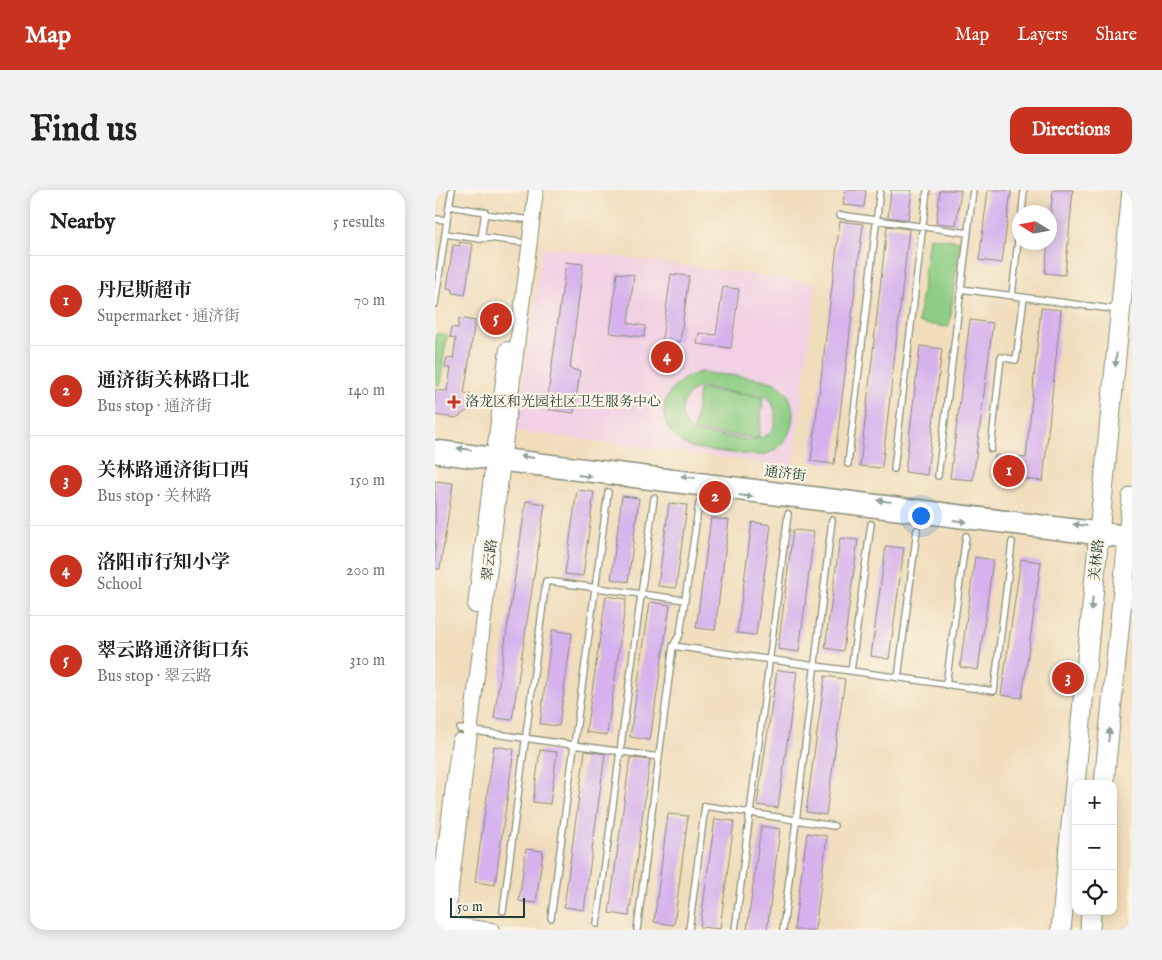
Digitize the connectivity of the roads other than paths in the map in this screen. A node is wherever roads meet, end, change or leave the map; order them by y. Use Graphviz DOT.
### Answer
graph roads {
  1 [pos="452,190"];
  2 [pos="527,190"];
  3 [pos="536,190"];
  4 [pos="880,190"];
  5 [pos="927,190"];
  6 [pos="973,190"];
  7 [pos="1024,190"];
  8 [pos="1132,190"];
  9 [pos="1023,205"];
  10 [pos="449,206"];
  11 [pos="484,214"];
  12 [pos="840,214"];
  13 [pos="435,219"];
  14 [pos="523,219"];
  15 [pos="447,220"];
  16 [pos="876,220"];
  17 [pos="923,226"];
  18 [pos="968,233"];
  19 [pos="445,234"];
  20 [pos="481,237"];
  21 [pos="521,242"];
  22 [pos="1017,250"];
  23 [pos="961,289"];
  24 [pos="1012,296"];
  25 [pos="1024,297"];
  26 [pos="435,304"];
  27 [pos="1121,310"];
  28 [pos="435,446"];
  29 [pos="991,449"];
  30 [pos="435,458"];
  31 [pos="498,459"];
  32 [pos="848,464"];
  33 [pos="894,468"];
  34 [pos="939,476"];
  35 [pos="608,492"];
  36 [pos="1132,497"];
  37 [pos="655,498"];
  38 [pos="699,503"];
  39 [pos="788,514"];
  40 [pos="831,520"];
  41 [pos="871,524"];
  42 [pos="917,530"];
  43 [pos="1099,533"];
  44 [pos="966,536"];
  45 [pos="1130,537"];
  46 [pos="1012,542"];
  47 [pos="595,588"];
  48 [pos="641,594"];
  49 [pos="685,600"];
  50 [pos="673,646"];
  51 [pos="770,660"];
  52 [pos="814,666"];
  53 [pos="851,671"];
  54 [pos="898,678"];
  55 [pos="946,685"];
  56 [pos="465,730"];
  57 [pos="525,738"];
  58 [pos="574,745"];
  59 [pos="620,751"];
  60 [pos="659,757"];
  61 [pos="1104,780"];
  62 [pos="750,813"];
  63 [pos="796,820"];
  64 [pos="834,826"];
  65 [pos="503,911"];
  66 [pos="1091,915"];
  67 [pos="551,918"];
  68 [pos="597,924"];
  69 [pos="439,925"];
  70 [pos="492,930"];
  71 [pos="637,930"];
  72 [pos="689,930"];
  73 [pos="735,930"];
  74 [pos="783,930"];
  75 [pos="1061,930"];
  76 [pos="1089,930"];
  1 -- 10 [label="lane"];
  2 -- 14 [label="street, 翠云路"];
  3 -- 31 [label="street, 翠云路"];
  4 -- 16 [label="lane"];
  5 -- 17 [label="lane"];
  6 -- 18 [label="lane"];
  7 -- 9 [label="lane"];
  8 -- 27 [label="main road, 关林路"];
  10 -- 11 [label="lane"];
  10 -- 15 [label="lane"];
  11 -- 14 [label="lane"];
  11 -- 20 [label="lane"];
  12 -- 16 [label="lane"];
  13 -- 15 [label="lane"];
  14 -- 21 [label="street, 翠云路"];
  15 -- 19 [label="lane"];
  16 -- 17 [label="lane"];
  16 -- 32 [label="lane"];
  17 -- 18 [label="lane"];
  17 -- 33 [label="lane"];
  18 -- 23 [label="lane"];
  19 -- 20 [label="lane"];
  19 -- 26 [label="lane"];
  20 -- 21 [label="lane"];
  21 -- 31 [label="street, 翠云路"];
  22 -- 24 [label="lane"];
  23 -- 24 [label="lane"];
  23 -- 34 [label="lane"];
  24 -- 25 [label="lane"];
  25 -- 27 [label="lane"];
  25 -- 29 [label="lane"];
  27 -- 43 [label="main road, 关林路, one-way"];
  31 -- 28 [label="street, 通济街, one-way"];
  30 -- 31 [label="street, 通济街"];
  31 -- 43 [label="street, 通济街"];
  31 -- 56 [label="street, 翠云路"];
  35 -- 47 [label="lane"];
  36 -- 45 [label="main road, 关林路"];
  37 -- 48 [label="lane"];
  38 -- 49 [label="lane"];
  39 -- 51 [label="lane"];
  40 -- 52 [label="lane"];
  41 -- 53 [label="lane"];
  42 -- 54 [label="lane"];
  43 -- 45 [label="street, 通济街"];
  43 -- 75 [label="main road, 关林路, one-way"];
  44 -- 55 [label="lane"];
  61 -- 45 [label="main road, 关林路, one-way"];
  46 -- 55 [label="lane"];
  47 -- 48 [label="lane"];
  47 -- 57 [label="lane"];
  47 -- 58 [label="lane"];
  48 -- 49 [label="lane"];
  48 -- 59 [label="lane"];
  49 -- 50 [label="lane"];
  50 -- 51 [label="lane"];
  50 -- 60 [label="lane"];
  51 -- 52 [label="lane"];
  51 -- 62 [label="lane"];
  52 -- 53 [label="lane"];
  52 -- 63 [label="lane"];
  53 -- 54 [label="lane"];
  54 -- 55 [label="lane"];
  56 -- 57 [label="lane"];
  56 -- 69 [label="street, 翠云路"];
  57 -- 58 [label="lane"];
  57 -- 65 [label="lane"];
  58 -- 59 [label="lane"];
  58 -- 67 [label="lane"];
  59 -- 60 [label="lane"];
  59 -- 68 [label="lane"];
  60 -- 71 [label="lane"];
  62 -- 63 [label="lane"];
  62 -- 72 [label="lane"];
  62 -- 73 [label="lane"];
  63 -- 64 [label="lane"];
  63 -- 74 [label="lane"];
  66 -- 76 [label="main road"];
  69 -- 70 [label="street"];
}
